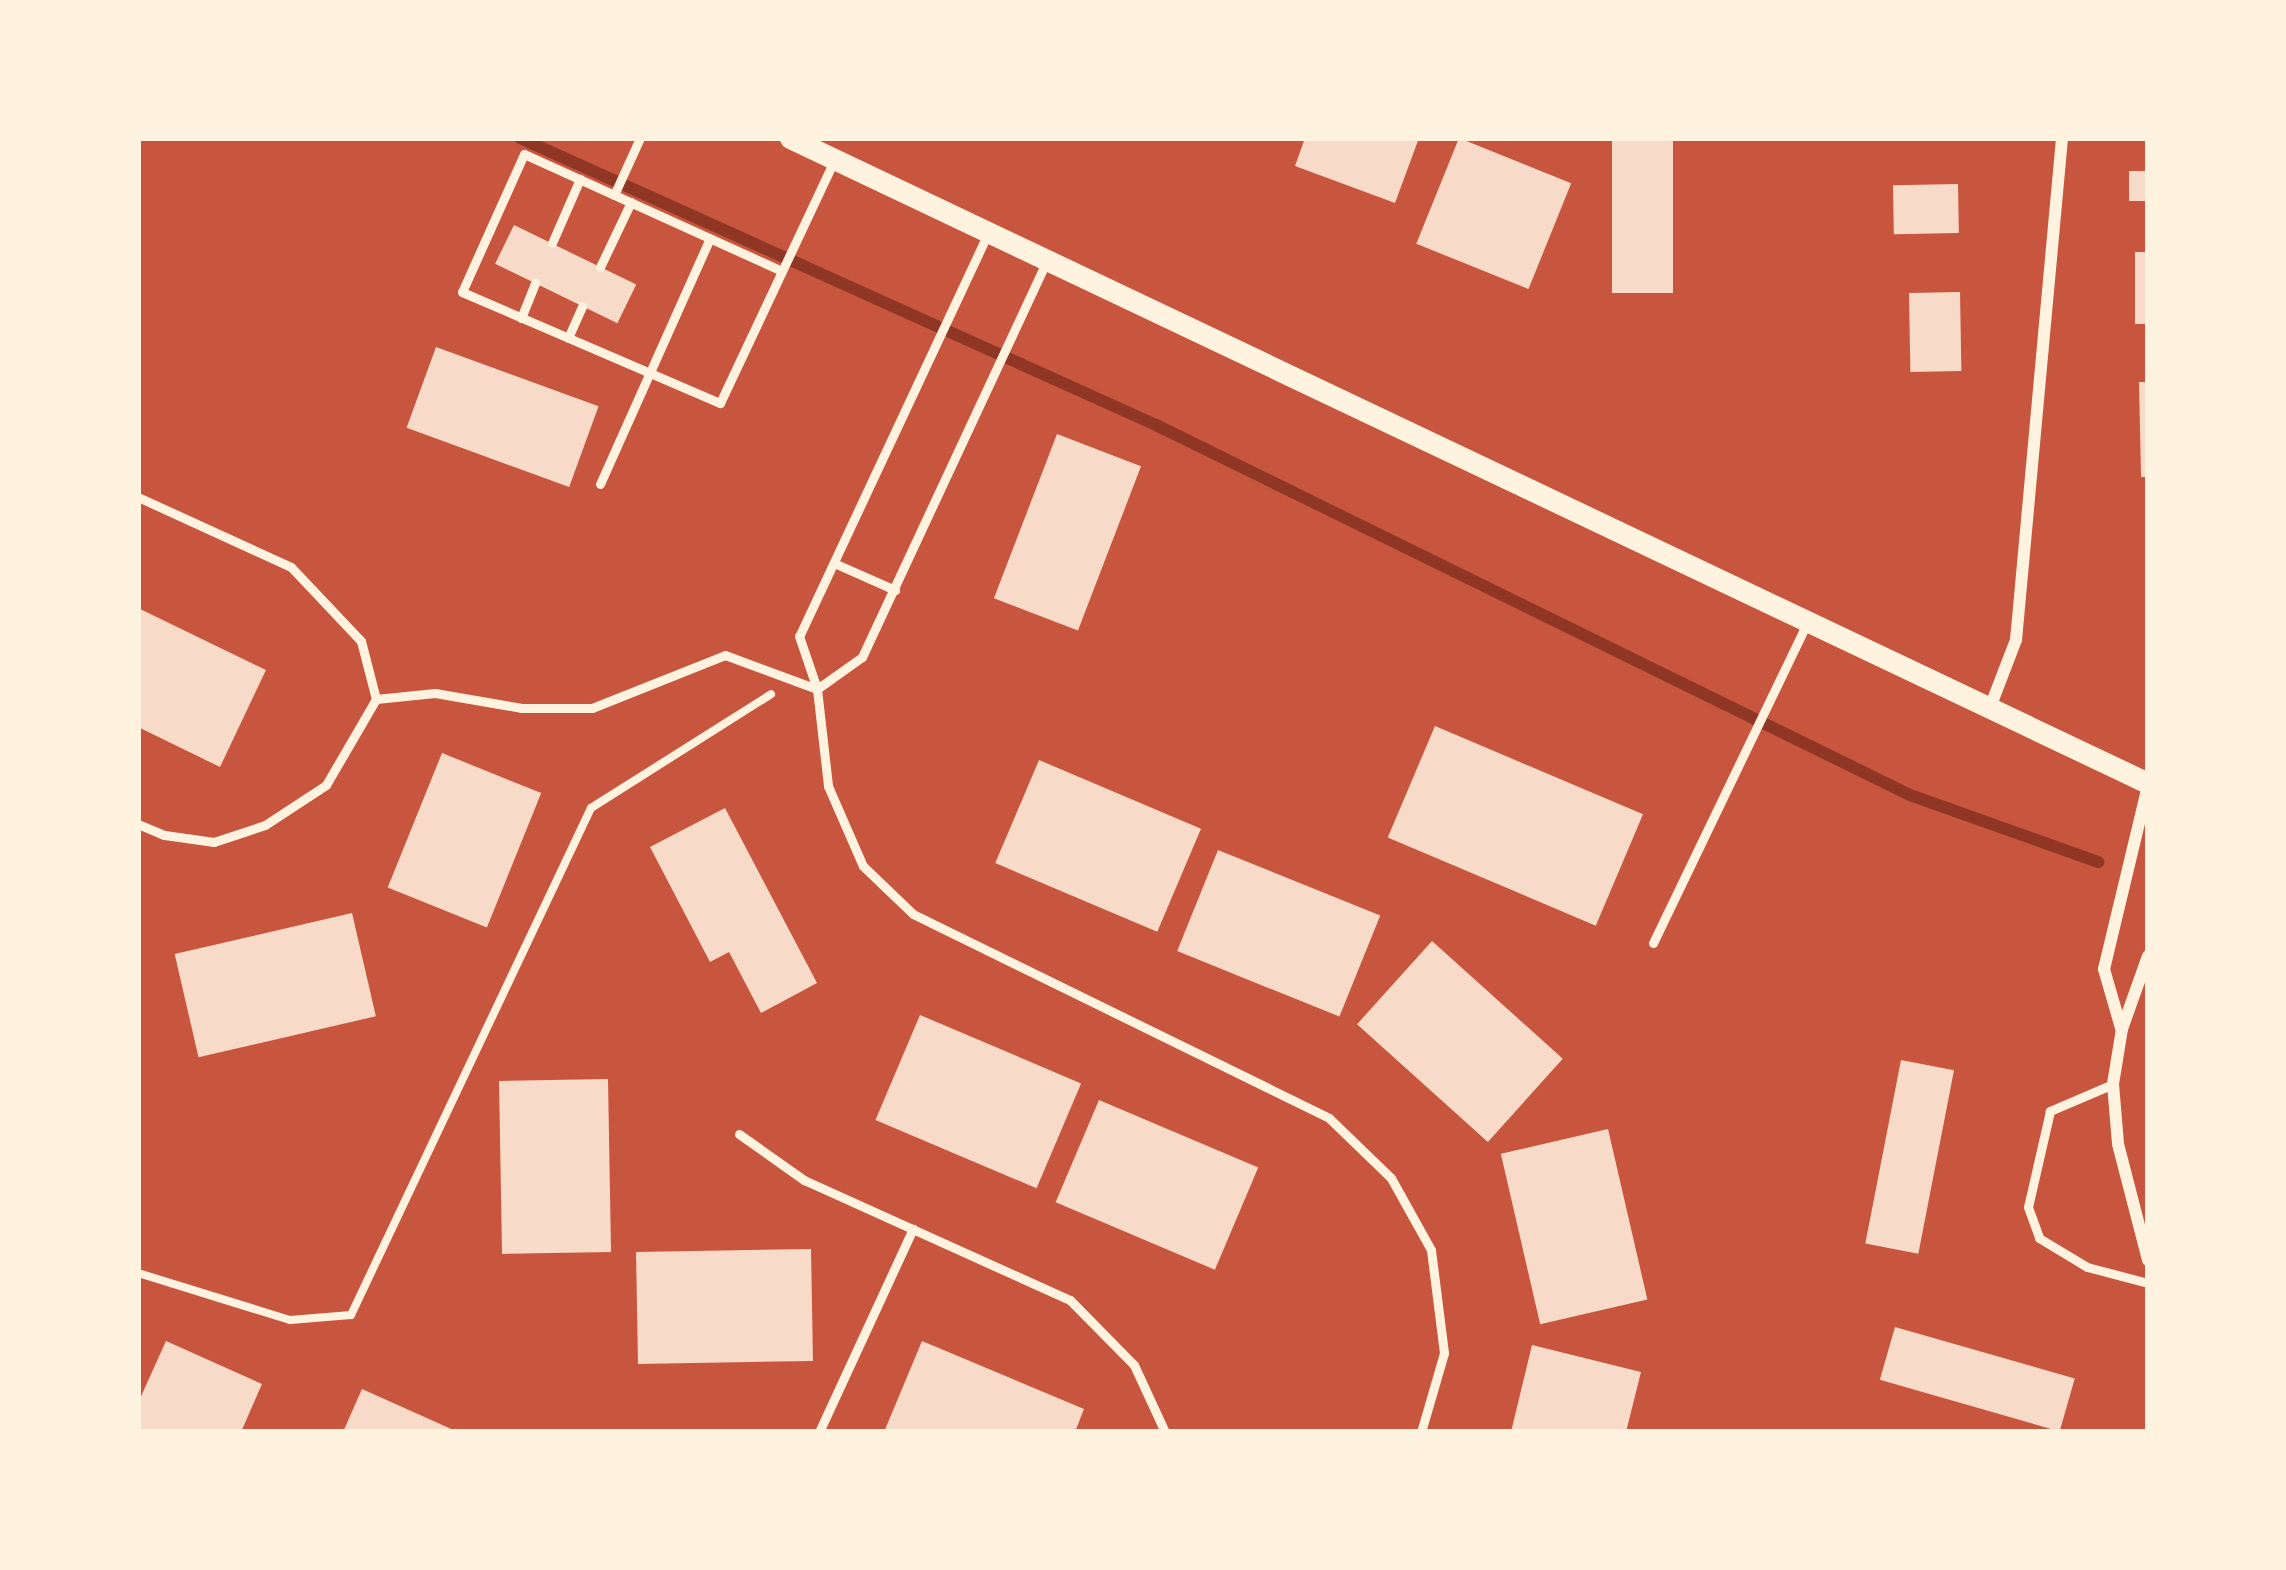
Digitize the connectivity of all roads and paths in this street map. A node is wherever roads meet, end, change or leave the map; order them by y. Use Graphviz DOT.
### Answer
graph roads {
  1 [pos="640,138"];
  2 [pos="790,138"];
  3 [pos="2062,138"];
  4 [pos="836,159"];
  5 [pos="580,179"];
  6 [pos="614,194"];
  7 [pos="631,202"];
  8 [pos="989,231"];
  9 [pos="710,238"];
  10 [pos="552,243"];
  11 [pos="1048,259"];
  12 [pos="600,267"];
  13 [pos="782,272"];
  14 [pos="535,283"];
  15 [pos="582,305"];
  16 [pos="521,318"];
  17 [pos="568,338"];
  18 [pos="647,372"];
  19 [pos="600,484"];
  20 [pos="138,496"];
  21 [pos="834,562"];
  22 [pos="895,590"];
  23 [pos="1809,619"];
  24 [pos="793,680"];
  25 [pos="817,689"];
  26 [pos="376,700"];
  27 [pos="1991,705"];
  28 [pos="2148,784"];
  29 [pos="138,824"];
  30 [pos="1653,943"];
  31 [pos="2148,956"];
  32 [pos="2122,1029"];
  33 [pos="2114,1084"];
  34 [pos="740,1134"];
  35 [pos="913,1229"];
  36 [pos="2148,1260"];
  37 [pos="138,1273"];
  38 [pos="2148,1283"];
  39 [pos="819,1432"];
  40 [pos="1165,1432"];
  41 [pos="1421,1432"];
  1 -- 6 [label="lane"];
  2 -- 4 [label="street"];
  3 -- 27 [label="street"];
  4 -- 8 [label="street"];
  4 -- 13 [label="lane"];
  5 -- 6 [label="lane"];
  5 -- 10 [label="lane"];
  5 -- 16 [label="lane"];
  6 -- 7 [label="lane"];
  7 -- 9 [label="lane"];
  7 -- 12 [label="lane"];
  8 -- 11 [label="street"];
  8 -- 21 [label="lane"];
  9 -- 13 [label="lane"];
  9 -- 18 [label="lane"];
  11 -- 22 [label="lane"];
  11 -- 23 [label="street"];
  13 -- 18 [label="lane"];
  14 -- 16 [label="lane"];
  15 -- 17 [label="lane"];
  16 -- 17 [label="lane"];
  17 -- 18 [label="lane"];
  18 -- 19 [label="lane"];
  20 -- 26 [label="lane"];
  21 -- 22 [label="lane"];
  21 -- 25 [label="lane"];
  22 -- 25 [label="lane"];
  23 -- 27 [label="street"];
  23 -- 30 [label="lane"];
  24 -- 25 [label="lane"];
  24 -- 26 [label="lane"];
  24 -- 37 [label="path"];
  25 -- 41 [label="lane"];
  26 -- 29 [label="lane"];
  27 -- 28 [label="street"];
  28 -- 32 [label="street"];
  31 -- 32 [label="street"];
  32 -- 33 [label="street"];
  33 -- 36 [label="street"];
  33 -- 38 [label="lane"];
  34 -- 35 [label="lane"];
  35 -- 39 [label="lane"];
  35 -- 40 [label="lane"];
}
